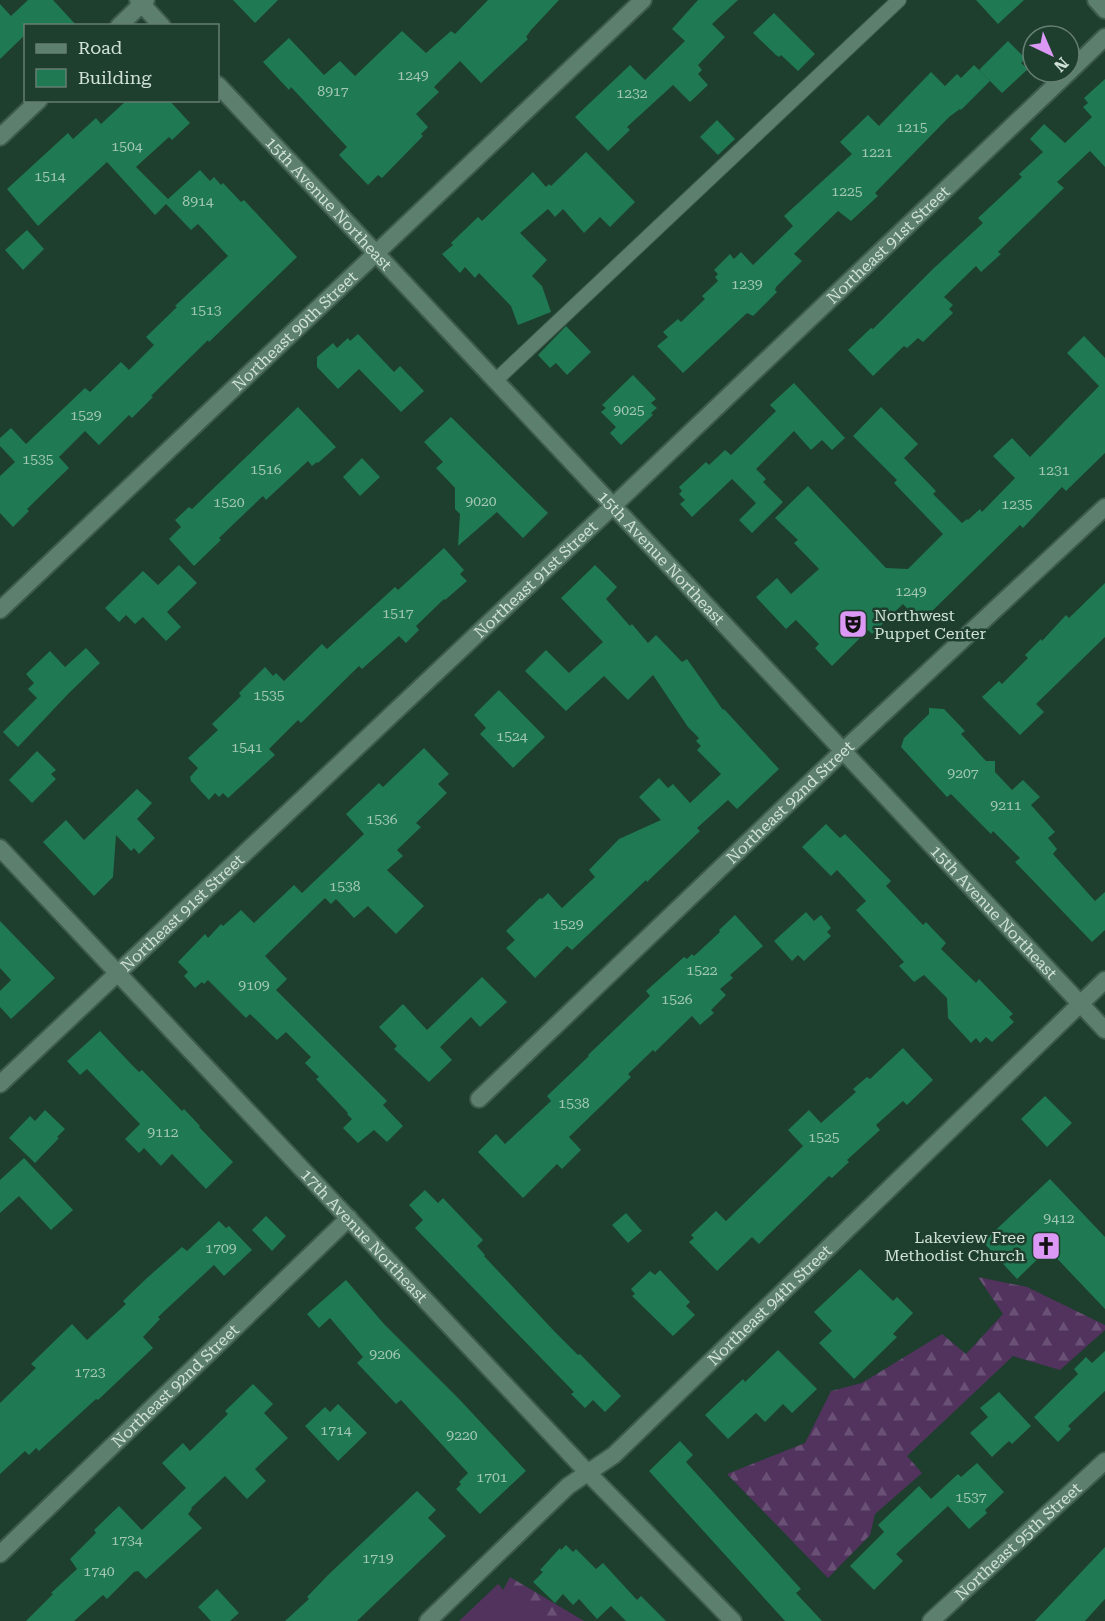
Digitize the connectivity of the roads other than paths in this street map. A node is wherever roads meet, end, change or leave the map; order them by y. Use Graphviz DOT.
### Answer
graph roads {
  1 [pos="643,0"];
  2 [pos="899,0"];
  3 [pos="1096,0"];
  4 [pos="142,1"];
  5 [pos="1105,10"];
  6 [pos="121,24"];
  7 [pos="160,24"];
  8 [pos="1105,37"];
  9 [pos="1081,60"];
  10 [pos="1056,84"];
  11 [pos="219,86"];
  12 [pos="37,102"];
  13 [pos="0,137"];
  14 [pos="375,253"];
  15 [pos="495,381"];
  16 [pos="613,506"];
  17 [pos="1105,507"];
  18 [pos="0,610"];
  19 [pos="843,751"];
  20 [pos="0,848"];
  21 [pos="117,973"];
  22 [pos="1105,980"];
  23 [pos="1081,1004"];
  24 [pos="1105,1030"];
  25 [pos="0,1084"];
  26 [pos="479,1099"];
  27 [pos="349,1218"];
  28 [pos="1105,1461"];
  29 [pos="588,1473"];
  30 [pos="0,1554"];
  31 [pos="428,1621"];
  32 [pos="733,1621"];
  33 [pos="931,1621"];
  1 -- 14 [label="street, Northeast 90th Street"];
  2 -- 15 [label="lane"];
  3 -- 5 [label="street"];
  4 -- 6 [label="street"];
  4 -- 7 [label="street"];
  8 -- 9 [label="street, Northeast 91st Street"];
  10 -- 16 [label="street, Northeast 91st Street"];
  11 -- 14 [label="street, 15th Avenue Northeast"];
  12 -- 13 [label="street"];
  14 -- 15 [label="street, 15th Avenue Northeast"];
  14 -- 18 [label="street, Northeast 90th Street"];
  15 -- 16 [label="street, 15th Avenue Northeast"];
  16 -- 19 [label="street, 15th Avenue Northeast"];
  16 -- 21 [label="street, Northeast 91st Street"];
  17 -- 19 [label="street, Northeast 92nd Street"];
  19 -- 23 [label="street, 15th Avenue Northeast"];
  19 -- 26 [label="street, Northeast 92nd Street"];
  20 -- 21 [label="street, 17th Avenue Northeast"];
  21 -- 25 [label="street, Northeast 91st Street"];
  21 -- 27 [label="street, 17th Avenue Northeast"];
  22 -- 23 [label="street, Northeast 94th Street"];
  23 -- 24 [label="street, 15th Avenue Northeast"];
  23 -- 29 [label="street, Northeast 94th Street"];
  27 -- 29 [label="street, 17th Avenue Northeast"];
  27 -- 30 [label="street, Northeast 92nd Street"];
  28 -- 33 [label="street, Northeast 95th Street"];
  29 -- 31 [label="street, Northeast 94th Street"];
  29 -- 32 [label="street, 17th Avenue Northeast"];
}
